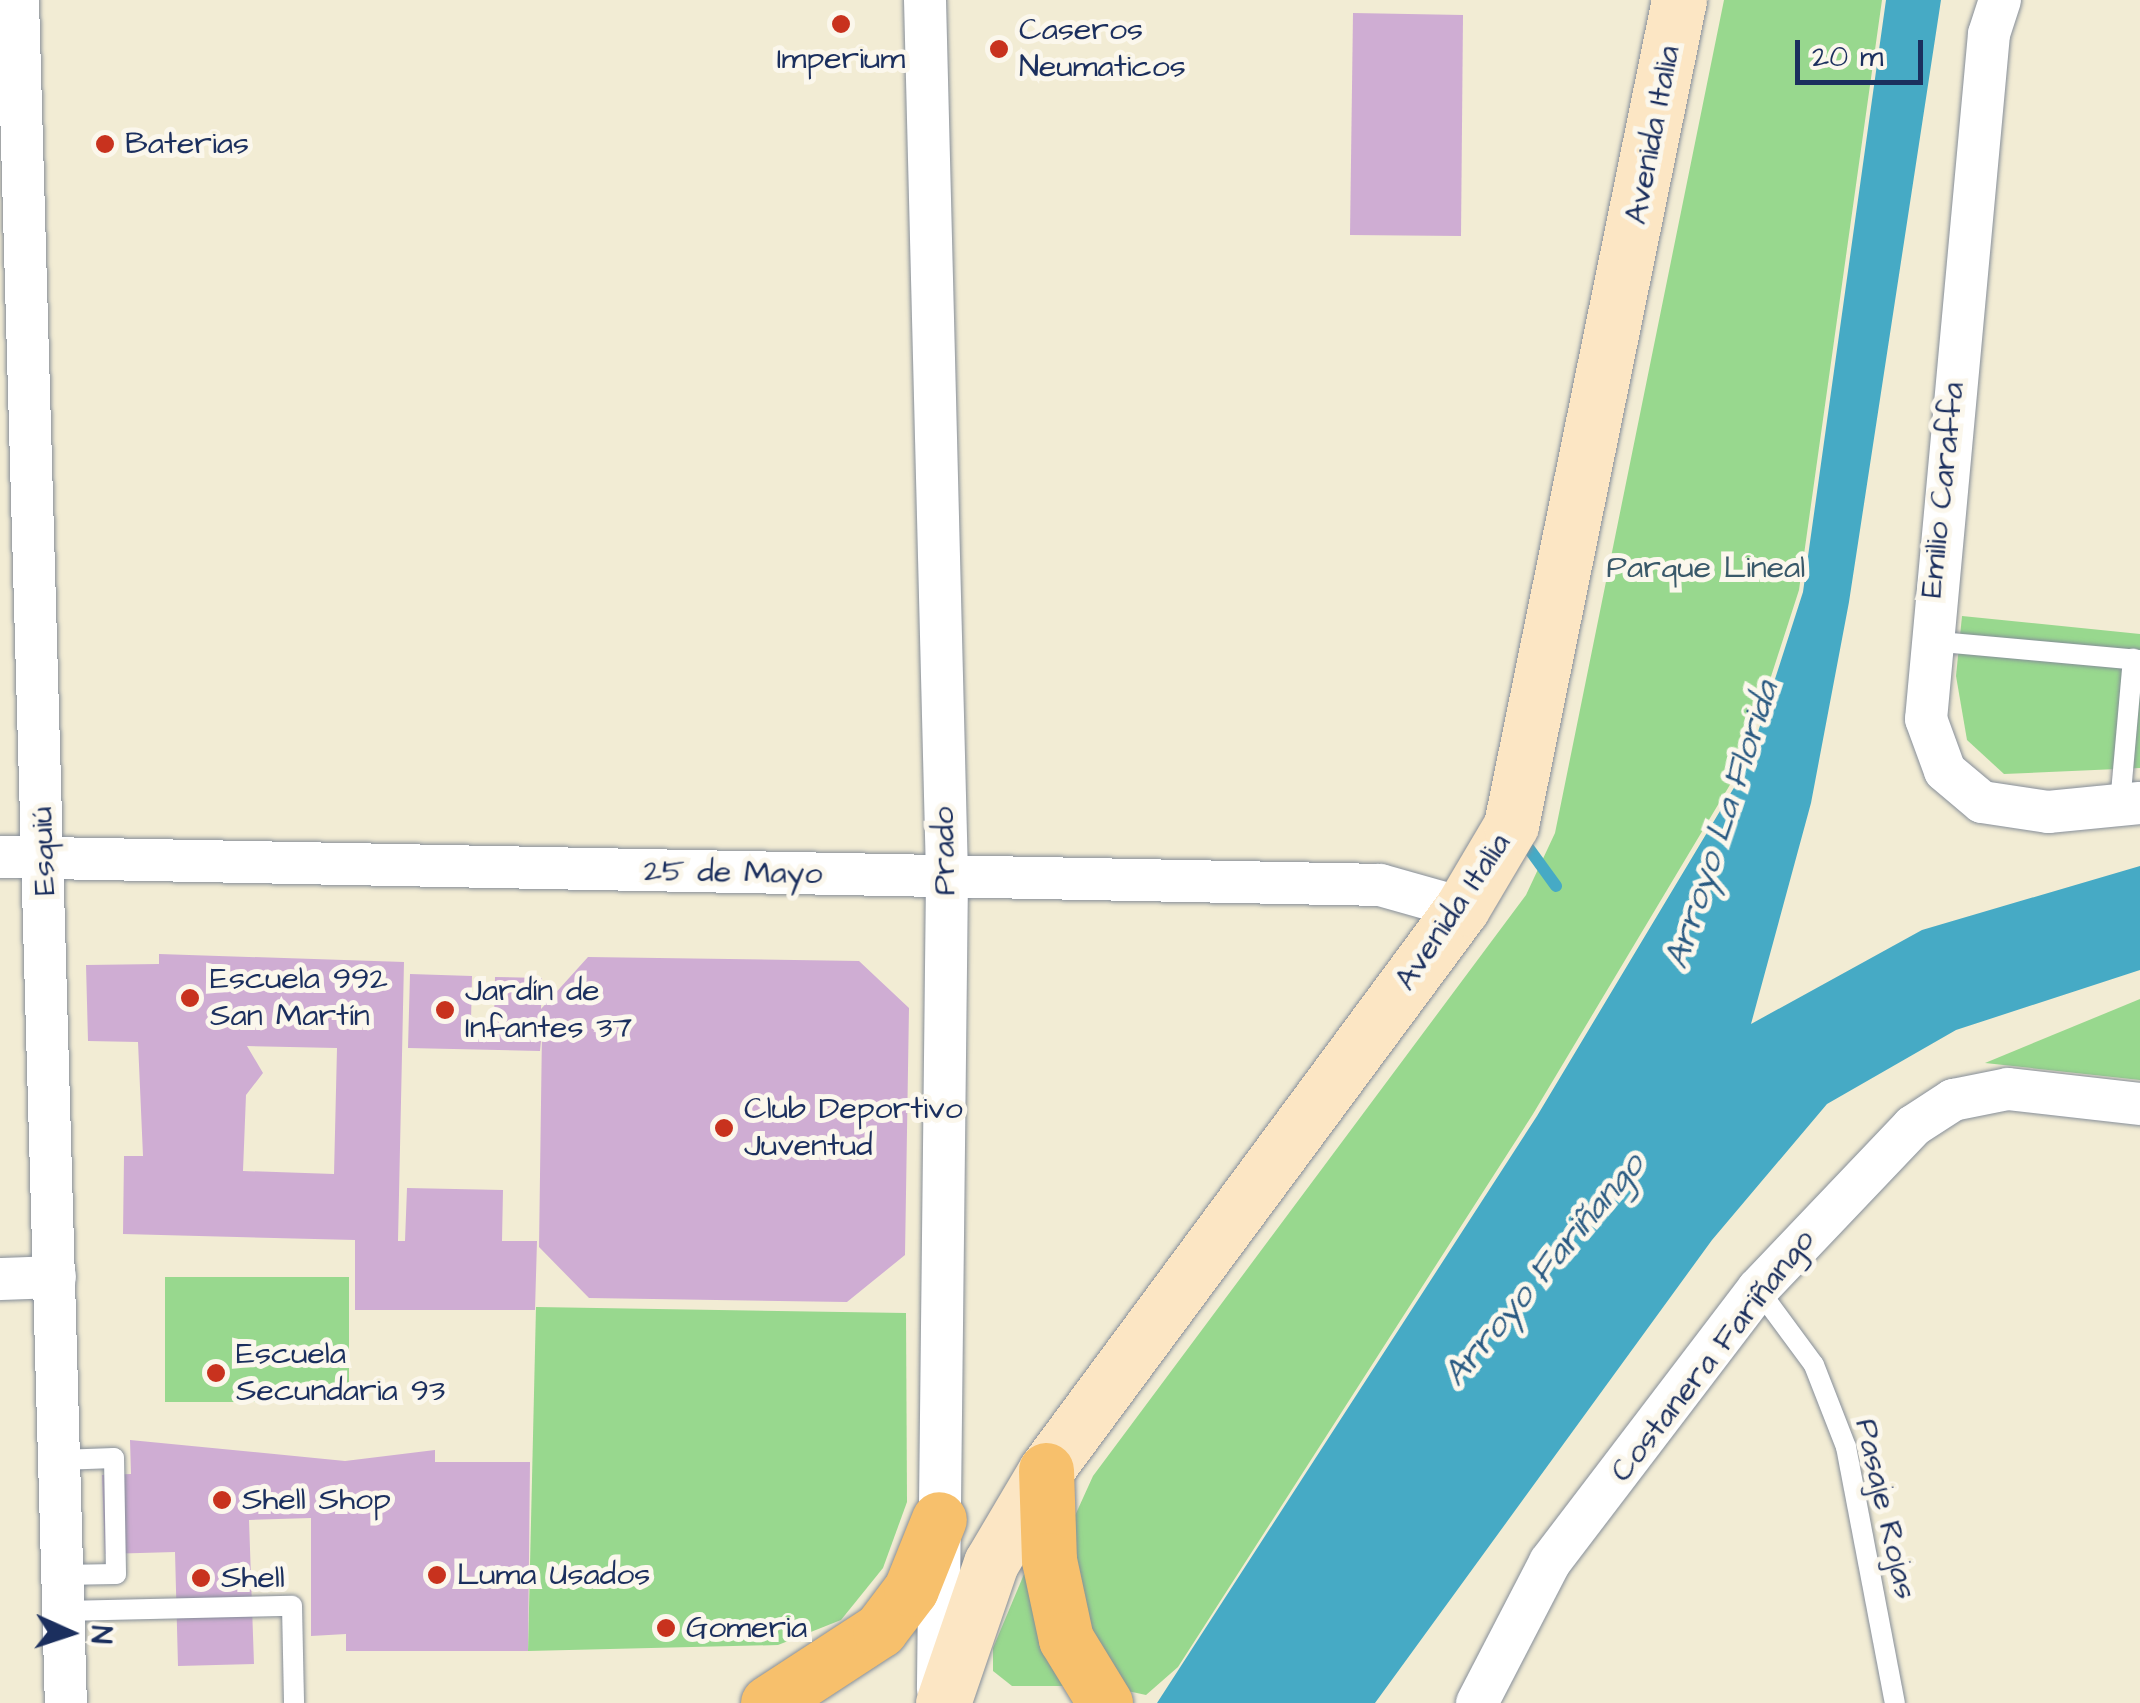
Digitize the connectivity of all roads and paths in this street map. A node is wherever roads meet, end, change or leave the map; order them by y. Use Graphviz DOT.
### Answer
graph roads {
  1 [pos="18,0"];
  2 [pos="926,0"];
  3 [pos="1679,0"];
  4 [pos="2000,0"];
  5 [pos="1928,640"];
  6 [pos="2136,659"];
  7 [pos="2130,804"];
  8 [pos="0,857"];
  9 [pos="45,858"];
  10 [pos="946,878"];
  11 [pos="1462,908"];
  12 [pos="2140,1104"];
  13 [pos="55,1277"];
  14 [pos="0,1279"];
  15 [pos="1758,1289"];
  16 [pos="1046,1470"];
  17 [pos="939,1519"];
  18 [pos="63,1593"];
  19 [pos="66,1703"];
  20 [pos="294,1703"];
  21 [pos="768,1703"];
  22 [pos="940,1703"];
  23 [pos="1105,1703"];
  24 [pos="1476,1703"];
  25 [pos="1895,1703"];
  1 -- 9 [label="street, Esquiú"];
  2 -- 10 [label="street, Prado"];
  3 -- 11 [label="main road, Avenida Italia"];
  4 -- 5 [label="street, Emilio Caraffa"];
  5 -- 6 [label="lane"];
  5 -- 7 [label="street, Emilio Caraffa"];
  6 -- 7 [label="lane"];
  8 -- 9 [label="street, 25 de Mayo"];
  9 -- 10 [label="street, 25 de Mayo"];
  9 -- 13 [label="street, Esquiú"];
  10 -- 11 [label="street, 25 de Mayo"];
  10 -- 17 [label="street, Prado"];
  11 -- 16 [label="main road, Avenida Italia"];
  12 -- 15 [label="street, Costanera Fariñango"];
  13 -- 14 [label="street"];
  13 -- 18 [label="street, Esquiú"];
  15 -- 24 [label="street, Costanera Fariñango"];
  15 -- 25 [label="lane, Pasaje Rojas"];
  16 -- 22 [label="main road, Avenida Italia"];
  16 -- 23 [label="main road"];
  17 -- 21 [label="main road"];
  17 -- 22 [label="street, Prado"];
  18 -- 19 [label="street, Esquiú"];
  18 -- 20 [label="lane"];
}
